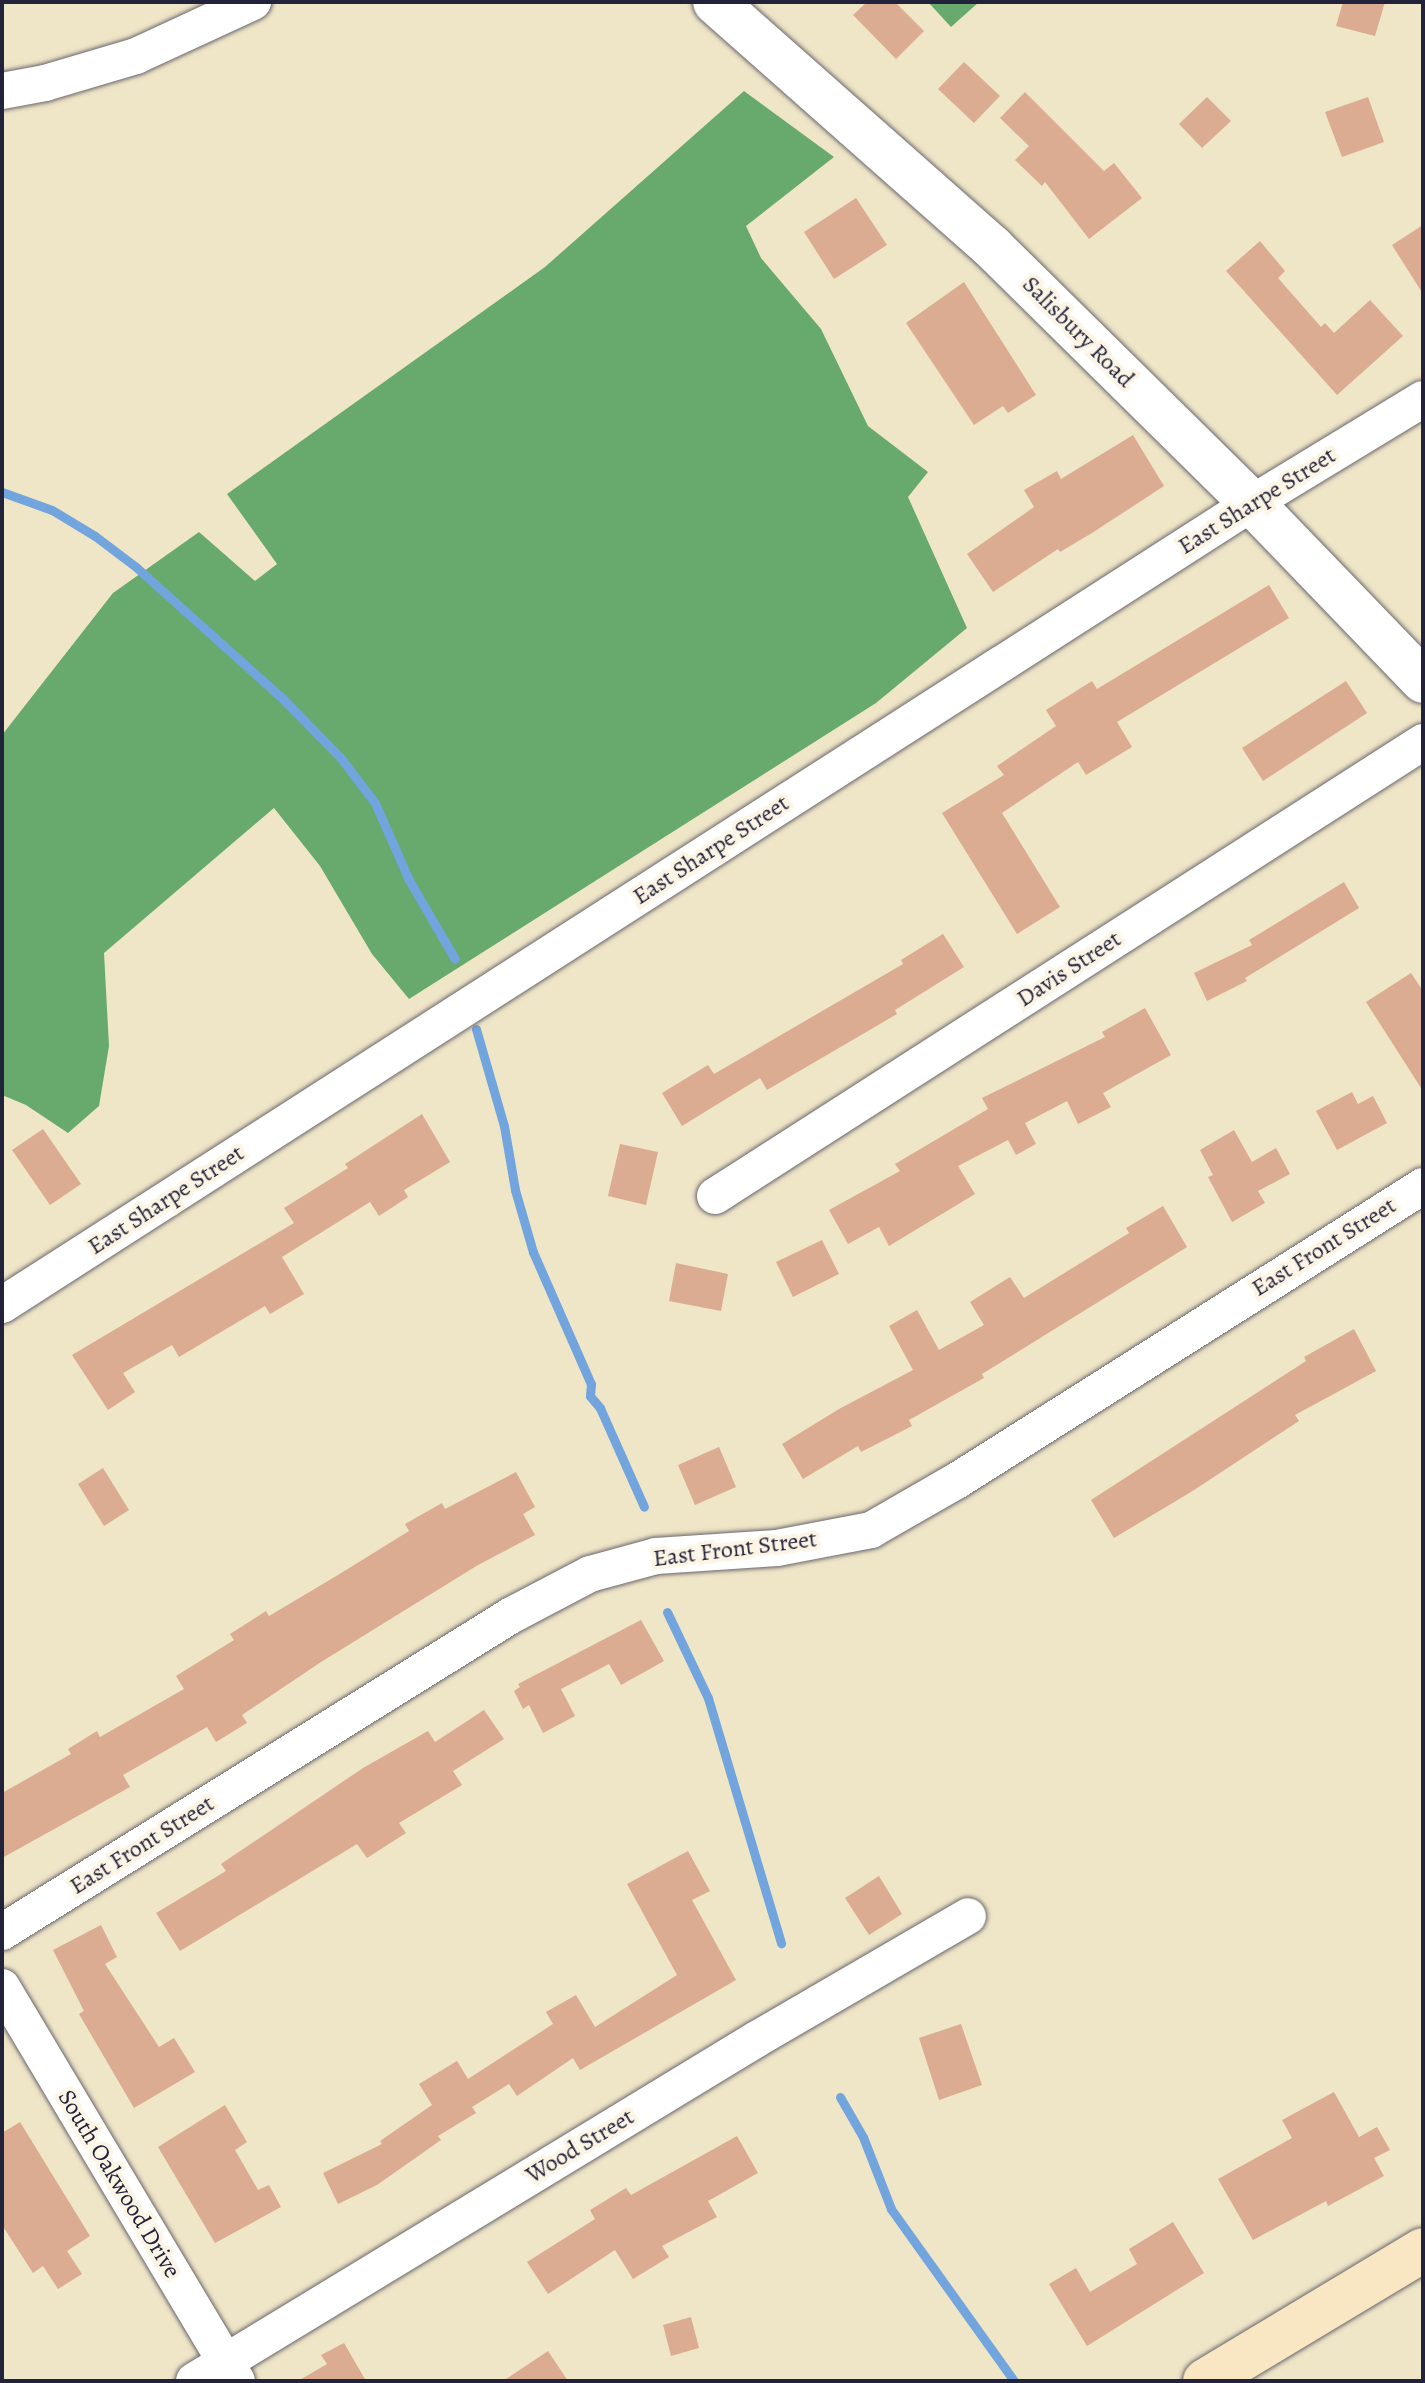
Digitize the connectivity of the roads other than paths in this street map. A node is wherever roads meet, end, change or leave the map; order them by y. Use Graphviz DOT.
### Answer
graph roads {
  1 [pos="253,2"];
  2 [pos="725,10"];
  3 [pos="2,91"];
  4 [pos="1423,399"];
  5 [pos="1252,503"];
  6 [pos="1423,681"];
  7 [pos="1423,742"];
  8 [pos="1423,1186"];
  9 [pos="715,1196"];
  10 [pos="2,1305"];
  11 [pos="968,1916"];
  12 [pos="2,1932"];
  13 [pos="2,1987"];
  14 [pos="1423,2250"];
  15 [pos="231,2371"];
  16 [pos="194,2381"];
  17 [pos="1205,2381"];
  1 -- 3 [label="street"];
  2 -- 5 [label="street, Salisbury Road"];
  4 -- 5 [label="street, East Sharpe Street"];
  5 -- 6 [label="street, Salisbury Road"];
  5 -- 10 [label="street, East Sharpe Street"];
  7 -- 9 [label="street, Davis Street"];
  8 -- 12 [label="street, East Front Street"];
  11 -- 15 [label="street, Wood Street"];
  13 -- 15 [label="street, South Oakwood Drive"];
  14 -- 17 [label="main road"];
  15 -- 16 [label="street, Wood Street"];
}
